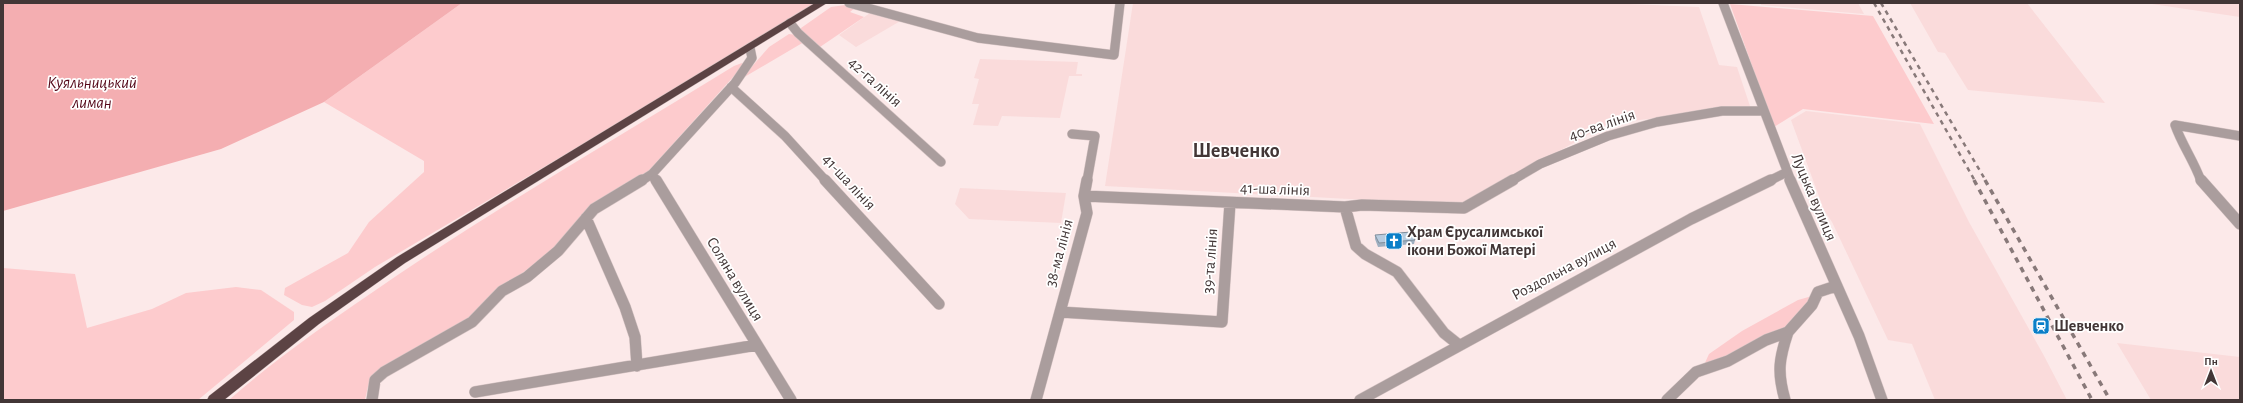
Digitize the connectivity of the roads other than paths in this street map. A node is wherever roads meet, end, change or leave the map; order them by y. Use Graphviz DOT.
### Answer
graph roads {
  1 [pos="822,3"];
  2 [pos="849,3"];
  3 [pos="1120,3"];
  4 [pos="1723,3"];
  5 [pos="790,23"];
  6 [pos="750,48"];
  7 [pos="731,87"];
  8 [pos="1763,111"];
  9 [pos="1072,134"];
  10 [pos="2240,136"];
  11 [pos="941,162"];
  12 [pos="1787,172"];
  13 [pos="652,174"];
  14 [pos="1084,196"];
  15 [pos="1230,203"];
  16 [pos="1345,207"];
  17 [pos="1464,208"];
  18 [pos="586,218"];
  19 [pos="2240,224"];
  20 [pos="1836,286"];
  21 [pos="939,304"];
  22 [pos="1060,312"];
  23 [pos="1788,332"];
  24 [pos="757,345"];
  25 [pos="1459,345"];
  26 [pos="637,366"];
  27 [pos="475,392"];
  28 [pos="214,400"];
  29 [pos="372,400"];
  30 [pos="791,400"];
  31 [pos="1036,400"];
  32 [pos="1360,400"];
  33 [pos="1666,400"];
  34 [pos="1785,400"];
  35 [pos="1882,400"];
  1 -- 5 [label="highway"];
  2 -- 3 [label="street"];
  4 -- 8 [label="street, Луцька вулиця"];
  5 -- 6 [label="highway"];
  5 -- 11 [label="street, 42-га лінія"];
  6 -- 7 [label="street"];
  6 -- 28 [label="highway"];
  7 -- 13 [label="street"];
  7 -- 21 [label="street, 41-ша лінія"];
  8 -- 12 [label="street, Луцька вулиця"];
  8 -- 17 [label="street, 40-ва лінія"];
  9 -- 14 [label="street, 38-ма лінія"];
  10 -- 19 [label="street"];
  12 -- 20 [label="street, Луцька вулиця"];
  12 -- 25 [label="street, Роздольна вулиця"];
  13 -- 18 [label="street"];
  13 -- 24 [label="street, Соляна вулиця"];
  14 -- 15 [label="street, 41-ша лінія"];
  14 -- 22 [label="street, 38-ма лінія"];
  15 -- 16 [label="street, 41-ша лінія"];
  15 -- 22 [label="street, 39-та лінія"];
  16 -- 17 [label="street, 41-ша лінія"];
  16 -- 25 [label="street"];
  18 -- 26 [label="street"];
  18 -- 29 [label="street"];
  20 -- 23 [label="street"];
  20 -- 35 [label="street, Луцька вулиця"];
  22 -- 31 [label="street, 38-ма лінія"];
  23 -- 33 [label="street"];
  23 -- 34 [label="street"];
  24 -- 26 [label="street"];
  24 -- 30 [label="street, Соляна вулиця"];
  25 -- 32 [label="street, Роздольна вулиця"];
  26 -- 27 [label="street"];
}
